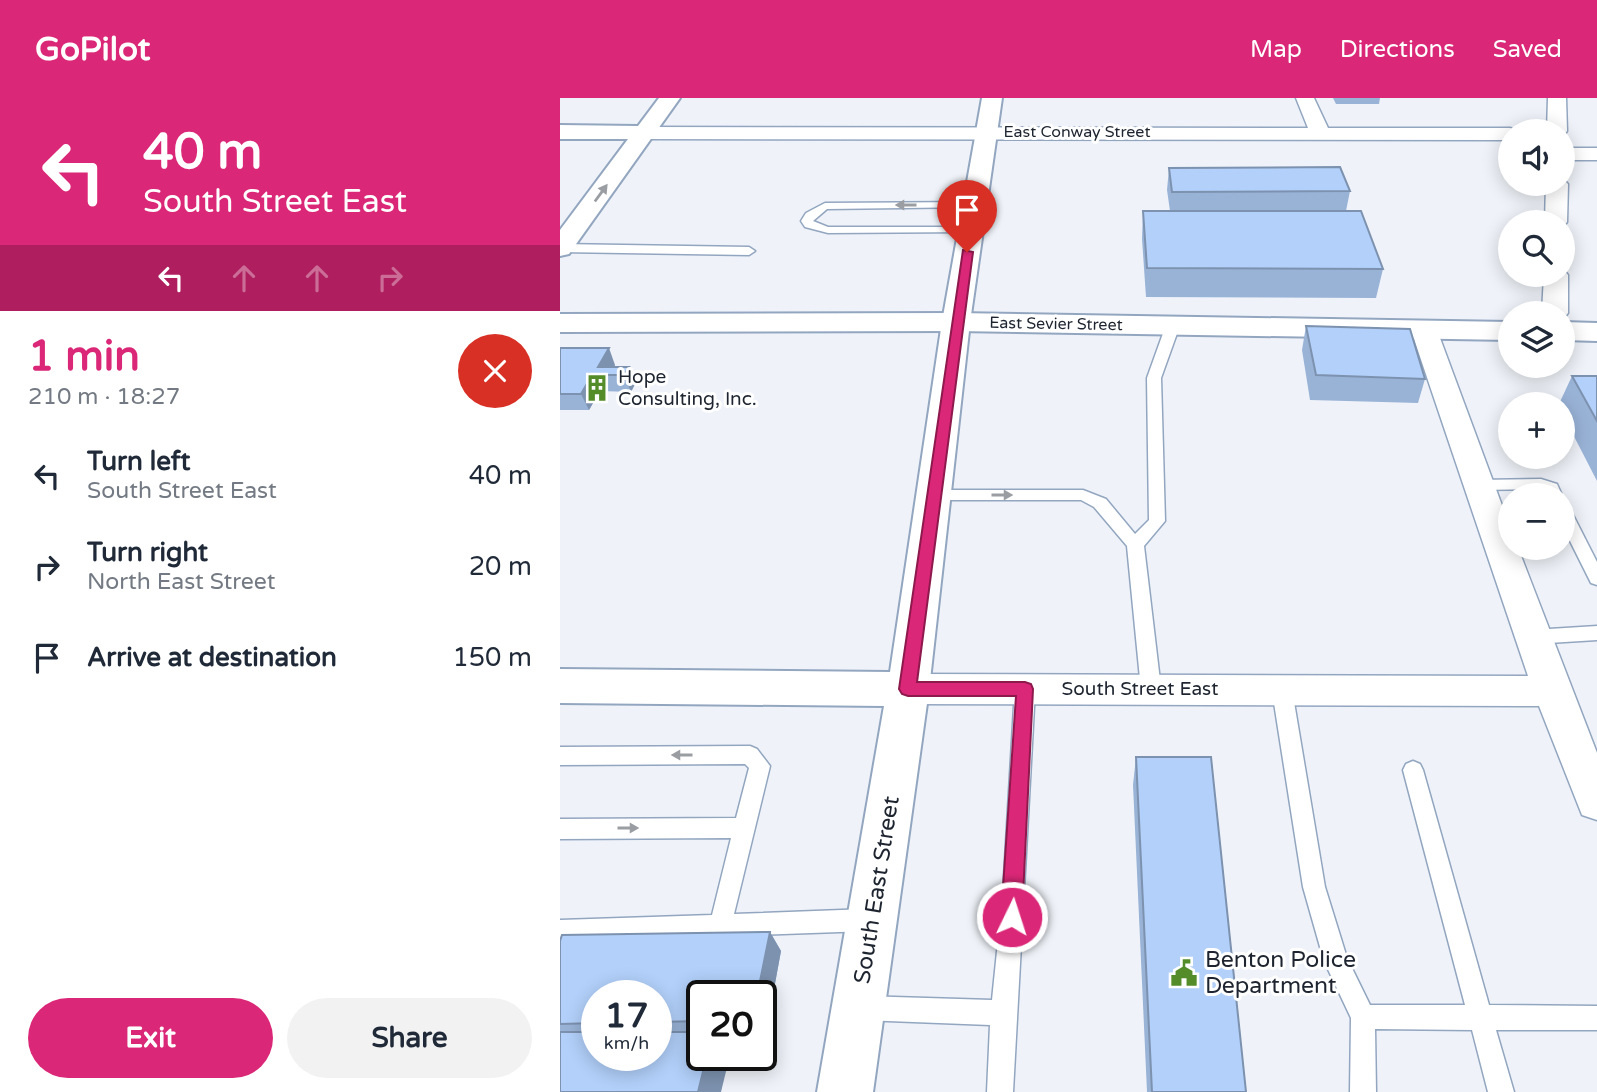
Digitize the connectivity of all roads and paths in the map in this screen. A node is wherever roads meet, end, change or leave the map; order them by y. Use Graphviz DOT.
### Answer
graph roads {
  1 [pos="670,98"];
  2 [pos="992,98"];
  3 [pos="1305,98"];
  4 [pos="1557,98"];
  5 [pos="1557,119"];
  6 [pos="560,132"];
  7 [pos="986,132"];
  8 [pos="645,133"];
  9 [pos="1321,134"];
  10 [pos="1498,134"];
  11 [pos="1575,154"];
  12 [pos="1597,154"];
  13 [pos="973,217"];
  14 [pos="560,248"];
  15 [pos="749,251"];
  16 [pos="560,323"];
  17 [pos="956,323"];
  18 [pos="1173,325"];
  19 [pos="1423,330"];
  20 [pos="1498,331"];
  21 [pos="1575,331"];
  22 [pos="1597,332"];
  23 [pos="1479,485"];
  24 [pos="1498,485"];
  25 [pos="933,495"];
  26 [pos="1575,536"];
  27 [pos="1135,545"];
  28 [pos="1597,579"];
  29 [pos="1597,633"];
  30 [pos="1533,636"];
  31 [pos="560,686"];
  32 [pos="908,689"];
  33 [pos="1025,689"];
  34 [pos="1151,689"];
  35 [pos="1282,690"];
  36 [pos="1552,691"];
  37 [pos="560,756"];
  38 [pos="1413,770"];
  39 [pos="1597,802"];
  40 [pos="745,828"];
  41 [pos="560,829"];
  42 [pos="872,920"];
  43 [pos="720,926"];
  44 [pos="560,932"];
  45 [pos="858,1008"];
  46 [pos="1003,1013"];
  47 [pos="1363,1017"];
  48 [pos="1481,1017"];
  49 [pos="1597,1018"];
  50 [pos="845,1092"];
  51 [pos="1000,1092"];
  52 [pos="1363,1092"];
  53 [pos="1501,1092"];
  1 -- 8 [label="main road"];
  2 -- 7 [label="main road, South East Street"];
  3 -- 9 [label="street"];
  4 -- 5 [label="street"];
  6 -- 8 [label="main road"];
  7 -- 8 [label="street, East Conway Street"];
  7 -- 9 [label="street, East Conway Street"];
  7 -- 13 [label="main road, South East Street"];
  14 -- 8 [label="main road, one-way"];
  9 -- 10 [label="street, East Conway Street"];
  11 -- 12 [label="street"];
  13 -- 13 [label="lane, one-way"];
  13 -- 17 [label="main road, South East Street"];
  14 -- 15 [label="lane"];
  16 -- 17 [label="main road, East Sevier Street"];
  17 -- 18 [label="main road, East Sevier Street"];
  17 -- 25 [label="main road, South East Street"];
  18 -- 19 [label="main road, East Sevier Street"];
  18 -- 27 [label="lane"];
  19 -- 20 [label="main road, East Sevier Street"];
  19 -- 23 [label="street"];
  21 -- 22 [label="main road"];
  23 -- 24 [label="lane"];
  23 -- 30 [label="street"];
  25 -- 27 [label="lane, one-way"];
  25 -- 32 [label="main road, South East Street"];
  26 -- 28 [label="lane"];
  27 -- 34 [label="lane"];
  29 -- 30 [label="lane"];
  30 -- 36 [label="street"];
  31 -- 32 [label="main road, South Street East"];
  32 -- 33 [label="street, South Street East"];
  32 -- 42 [label="main road, South East Street"];
  33 -- 34 [label="street, South Street East"];
  33 -- 46 [label="lane"];
  34 -- 35 [label="street, South Street East"];
  35 -- 36 [label="street, South Street East"];
  35 -- 47 [label="lane"];
  36 -- 39 [label="street"];
  40 -- 37 [label="lane, one-way"];
  38 -- 48 [label="lane"];
  41 -- 40 [label="lane, one-way"];
  40 -- 43 [label="lane"];
  42 -- 43 [label="lane"];
  42 -- 45 [label="main road, South East Street"];
  43 -- 44 [label="lane"];
  45 -- 46 [label="lane"];
  45 -- 50 [label="main road, South East Street"];
  46 -- 51 [label="lane"];
  47 -- 48 [label="lane"];
  47 -- 52 [label="lane"];
  48 -- 49 [label="lane"];
  48 -- 53 [label="lane"];
}
